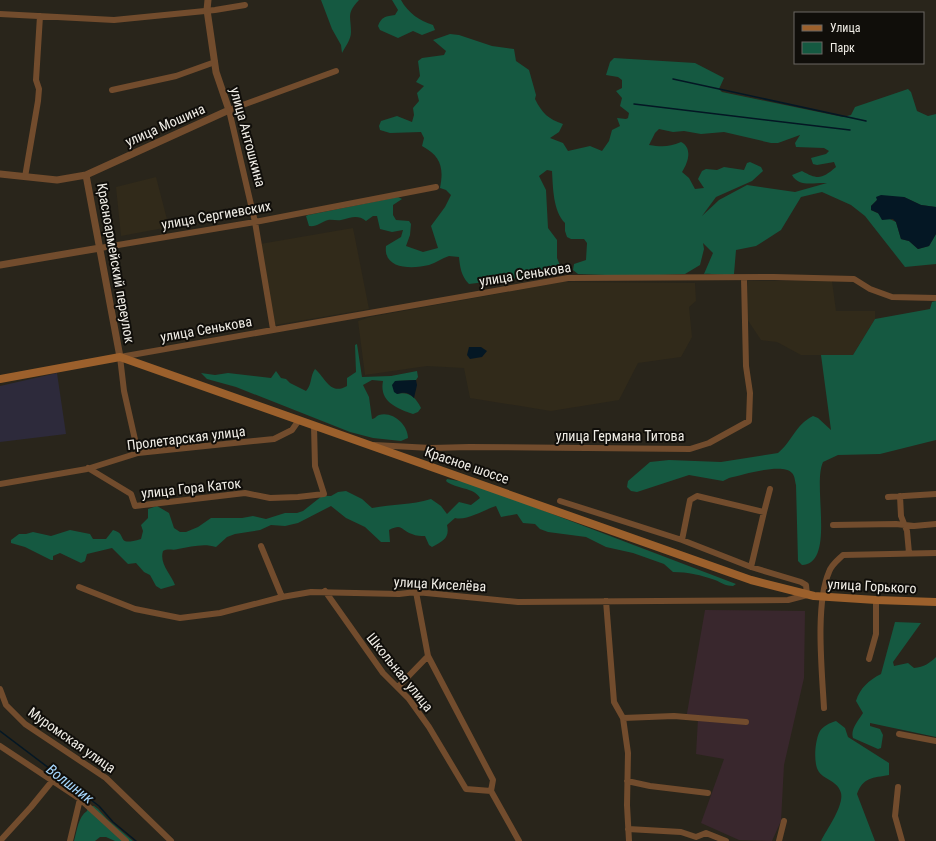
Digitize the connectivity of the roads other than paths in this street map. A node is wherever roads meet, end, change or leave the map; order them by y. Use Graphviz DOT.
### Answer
graph roads {
  1 [pos="208,0"];
  2 [pos="245,5"];
  3 [pos="207,10"];
  4 [pos="0,14"];
  5 [pos="40,16"];
  6 [pos="215,62"];
  7 [pos="336,71"];
  8 [pos="112,90"];
  9 [pos="229,110"];
  10 [pos="0,174"];
  11 [pos="86,175"];
  12 [pos="25,177"];
  13 [pos="436,187"];
  14 [pos="256,222"];
  15 [pos="100,248"];
  16 [pos="0,265"];
  17 [pos="744,278"];
  18 [pos="936,298"];
  19 [pos="273,329"];
  20 [pos="144,352"];
  21 [pos="120,357"];
  22 [pos="141,365"];
  23 [pos="0,379"];
  24 [pos="299,420"];
  25 [pos="314,426"];
  26 [pos="367,444"];
  27 [pos="138,453"];
  28 [pos="88,468"];
  29 [pos="0,484"];
  30 [pos="770,489"];
  31 [pos="936,494"];
  32 [pos="900,496"];
  33 [pos="888,497"];
  34 [pos="560,501"];
  35 [pos="764,512"];
  36 [pos="936,524"];
  37 [pos="833,525"];
  38 [pos="905,526"];
  39 [pos="682,540"];
  40 [pos="261,546"];
  41 [pos="909,553"];
  42 [pos="936,553"];
  43 [pos="751,567"];
  44 [pos="79,587"];
  45 [pos="325,591"];
  46 [pos="416,592"];
  47 [pos="807,595"];
  48 [pos="282,597"];
  49 [pos="823,597"];
  50 [pos="876,600"];
  51 [pos="606,601"];
  52 [pos="936,602"];
  53 [pos="428,656"];
  54 [pos="869,659"];
  55 [pos="398,687"];
  56 [pos="0,689"];
  57 [pos="824,708"];
  58 [pos="623,718"];
  59 [pos="746,722"];
  60 [pos="899,734"];
  61 [pos="936,741"];
  62 [pos="0,746"];
  63 [pos="52,780"];
  64 [pos="627,781"];
  65 [pos="898,787"];
  66 [pos="491,791"];
  67 [pos="708,793"];
  68 [pos="80,799"];
  69 [pos="784,821"];
  70 [pos="628,829"];
  71 [pos="696,839"];
  72 [pos="0,841"];
  73 [pos="70,841"];
  74 [pos="126,841"];
  75 [pos="171,841"];
  76 [pos="519,841"];
  77 [pos="629,841"];
  78 [pos="726,841"];
  79 [pos="779,841"];
  80 [pos="902,841"];
  1 -- 3 [label="street, улица Антошкина"];
  2 -- 3 [label="street"];
  3 -- 5 [label="street"];
  3 -- 6 [label="street, улица Антошкина"];
  4 -- 5 [label="street"];
  5 -- 12 [label="street"];
  6 -- 8 [label="street"];
  6 -- 9 [label="street, улица Антошкина"];
  7 -- 9 [label="street, улица Мошина"];
  9 -- 11 [label="street, улица Мошина"];
  9 -- 14 [label="street, улица Антошкина"];
  10 -- 12 [label="street, улица Мошина"];
  11 -- 12 [label="street, улица Мошина"];
  11 -- 15 [label="street, Красноармейский переулок"];
  13 -- 14 [label="street, улица Сергиевских"];
  14 -- 15 [label="street, улица Сергиевских"];
  14 -- 19 [label="street, улица Антошкина"];
  15 -- 16 [label="street, улица Сергиевских"];
  15 -- 21 [label="street, Красноармейский переулок"];
  17 -- 18 [label="street, улица Сенькова"];
  17 -- 19 [label="street, улица Сенькова"];
  17 -- 26 [label="street, улица Германа Титова"];
  19 -- 20 [label="street, улица Сенькова"];
  20 -- 21 [label="street, улица Сенькова"];
  20 -- 22 [label="street"];
  21 -- 22 [label="main road, Красное шоссе"];
  21 -- 23 [label="main road"];
  21 -- 27 [label="street"];
  22 -- 24 [label="main road, Красное шоссе"];
  24 -- 25 [label="main road, Красное шоссе"];
  24 -- 27 [label="street, Пролетарская улица"];
  25 -- 26 [label="main road, Красное шоссе"];
  25 -- 28 [label="street, улица Гора Каток"];
  26 -- 47 [label="main road, Красное шоссе"];
  27 -- 28 [label="street, Пролетарская улица"];
  28 -- 29 [label="street, Пролетарская улица"];
  30 -- 35 [label="street"];
  31 -- 32 [label="street"];
  32 -- 33 [label="street"];
  32 -- 38 [label="street"];
  34 -- 39 [label="street"];
  35 -- 39 [label="street"];
  35 -- 43 [label="street"];
  36 -- 38 [label="street"];
  37 -- 38 [label="street"];
  38 -- 41 [label="street"];
  39 -- 43 [label="street"];
  40 -- 48 [label="street"];
  41 -- 42 [label="street"];
  41 -- 49 [label="street"];
  43 -- 47 [label="street"];
  44 -- 48 [label="street, улица Киселёва"];
  45 -- 46 [label="street, улица Киселёва"];
  45 -- 48 [label="street, улица Киселёва"];
  45 -- 55 [label="street, Школьная улица"];
  46 -- 51 [label="street, улица Киселёва"];
  46 -- 53 [label="street, Школьная улица"];
  47 -- 49 [label="main road, улица Горького"];
  47 -- 51 [label="street, улица Киселёва"];
  49 -- 50 [label="main road, улица Горького"];
  49 -- 57 [label="street"];
  50 -- 52 [label="main road, улица Горького"];
  50 -- 54 [label="street"];
  51 -- 58 [label="street"];
  53 -- 55 [label="street"];
  53 -- 66 [label="street, Школьная улица"];
  55 -- 66 [label="street, Школьная улица"];
  56 -- 75 [label="street, Муромская улица"];
  58 -- 59 [label="street"];
  58 -- 64 [label="street"];
  60 -- 61 [label="street"];
  62 -- 63 [label="street"];
  63 -- 68 [label="street"];
  63 -- 72 [label="street"];
  64 -- 67 [label="street"];
  64 -- 70 [label="street"];
  65 -- 80 [label="street"];
  66 -- 76 [label="street, Школьная улица"];
  68 -- 73 [label="street"];
  68 -- 74 [label="street"];
  69 -- 79 [label="street"];
  70 -- 71 [label="street"];
  70 -- 77 [label="street"];
  71 -- 78 [label="street"];
}
